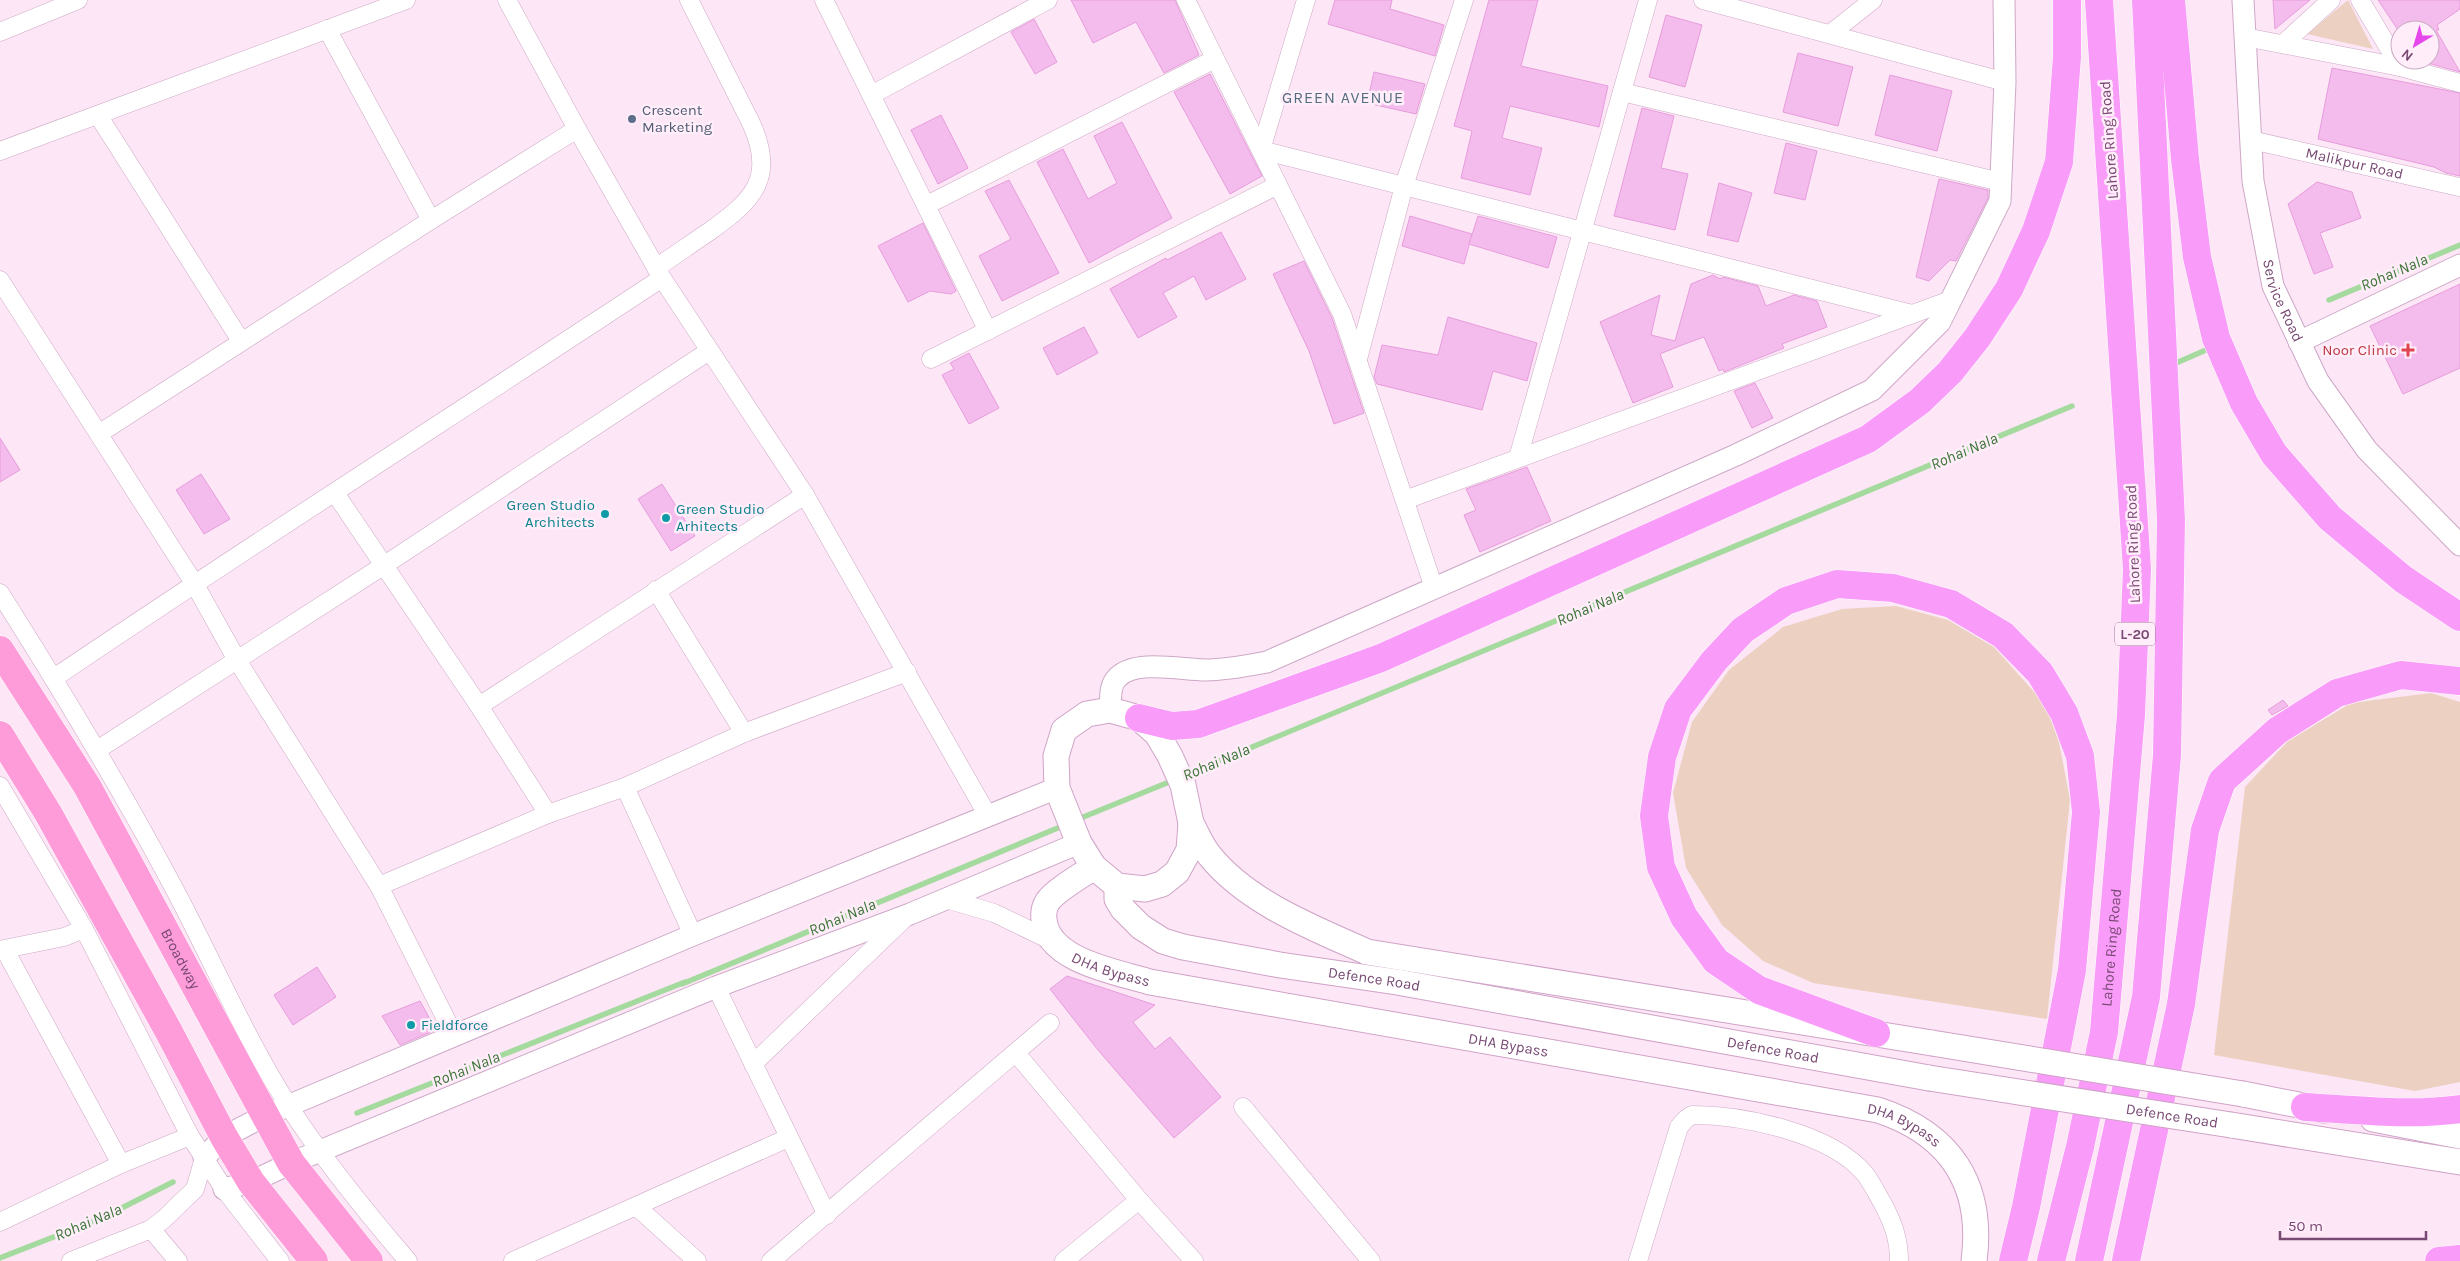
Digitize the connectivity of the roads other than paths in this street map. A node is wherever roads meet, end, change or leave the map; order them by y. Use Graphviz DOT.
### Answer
graph roads {
  1 [pos="78,0"];
  2 [pos="406,0"];
  3 [pos="507,0"];
  4 [pos="689,0"];
  5 [pos="824,0"];
  6 [pos="1048,0"];
  7 [pos="1186,0"];
  8 [pos="1306,0"];
  9 [pos="1464,0"];
  10 [pos="1648,0"];
  11 [pos="1703,0"];
  12 [pos="1873,0"];
  13 [pos="2004,0"];
  14 [pos="2067,0"];
  15 [pos="2099,0"];
  16 [pos="2146,0"];
  17 [pos="2171,0"];
  18 [pos="2243,0"];
  19 [pos="2331,0"];
  20 [pos="2360,0"];
  21 [pos="328,29"];
  22 [pos="0,32"];
  23 [pos="1830,34"];
  24 [pos="2245,37"];
  25 [pos="2282,44"];
  26 [pos="2390,51"];
  27 [pos="1215,59"];
  28 [pos="2390,66"];
  29 [pos="2408,70"];
  30 [pos="2005,82"];
  31 [pos="2460,83"];
  32 [pos="1622,92"];
  33 [pos="873,94"];
  34 [pos="98,115"];
  35 [pos="577,129"];
  36 [pos="2251,140"];
  37 [pos="1261,150"];
  38 [pos="0,151"];
  39 [pos="2001,182"];
  40 [pos="1278,185"];
  41 [pos="1404,186"];
  42 [pos="2459,187"];
  43 [pos="927,205"];
  44 [pos="431,220"];
  45 [pos="1582,231"];
  46 [pos="2460,265"];
  47 [pos="659,273"];
  48 [pos="0,280"];
  49 [pos="1951,300"];
  50 [pos="1912,314"];
  51 [pos="988,330"];
  52 [pos="241,341"];
  53 [pos="2299,342"];
  54 [pos="709,351"];
  55 [pos="931,359"];
  56 [pos="1358,359"];
  57 [pos="100,433"];
  58 [pos="1518,458"];
  59 [pos="335,493"];
  60 [pos="805,495"];
  61 [pos="1405,500"];
  62 [pos="2460,545"];
  63 [pos="383,566"];
  64 [pos="194,583"];
  65 [pos="1434,588"];
  66 [pos="656,590"];
  67 [pos="0,593"];
  68 [pos="2460,617"];
  69 [pos="0,650"];
  70 [pos="237,660"];
  71 [pos="907,672"];
  72 [pos="54,678"];
  73 [pos="2460,682"];
  74 [pos="479,706"];
  75 [pos="1110,710"];
  76 [pos="1139,718"];
  77 [pos="744,733"];
  78 [pos="0,735"];
  79 [pos="97,750"];
  80 [pos="0,786"];
  81 [pos="625,787"];
  82 [pos="1057,788"];
  83 [pos="548,814"];
  84 [pos="988,816"];
  85 [pos="1191,823"];
  86 [pos="1079,843"];
  87 [pos="1094,866"];
  88 [pos="379,886"];
  89 [pos="1116,886"];
  90 [pos="946,898"];
  91 [pos="910,914"];
  92 [pos="84,929"];
  93 [pos="693,935"];
  94 [pos="1050,940"];
  95 [pos="2,950"];
  96 [pos="716,986"];
  97 [pos="1050,1023"];
  98 [pos="1876,1033"];
  99 [pos="454,1034"];
  100 [pos="1016,1053"];
  101 [pos="753,1064"];
  102 [pos="2305,1106"];
  103 [pos="290,1107"];
  104 [pos="1243,1107"];
  105 [pos="2460,1109"];
  106 [pos="264,1116"];
  107 [pos="190,1136"];
  108 [pos="2460,1136"];
  109 [pos="224,1137"];
  110 [pos="788,1138"];
  111 [pos="320,1152"];
  112 [pos="204,1158"];
  113 [pos="2460,1162"];
  114 [pos="121,1164"];
  115 [pos="291,1164"];
  116 [pos="251,1182"];
  117 [pos="195,1189"];
  118 [pos="224,1189"];
  119 [pos="1139,1200"];
  120 [pos="637,1207"];
  121 [pos="827,1215"];
  122 [pos="0,1222"];
  123 [pos="151,1229"];
  124 [pos="2460,1259"];
  125 [pos="72,1261"];
  126 [pos="178,1261"];
  127 [pos="280,1261"];
  128 [pos="314,1261"];
  129 [pos="369,1261"];
  130 [pos="408,1261"];
  131 [pos="513,1261"];
  132 [pos="697,1261"];
  133 [pos="771,1261"];
  134 [pos="1064,1261"];
  135 [pos="1194,1261"];
  136 [pos="1371,1261"];
  137 [pos="1638,1261"];
  138 [pos="1899,1261"];
  139 [pos="1974,1261"];
  140 [pos="2013,1261"];
  141 [pos="2051,1261"];
  142 [pos="2090,1261"];
  143 [pos="2126,1261"];
  144 [pos="2439,1261"];
  1 -- 22 [label="street"];
  2 -- 21 [label="street"];
  3 -- 35 [label="street"];
  4 -- 47 [label="street"];
  5 -- 33 [label="street"];
  6 -- 33 [label="street"];
  7 -- 27 [label="street"];
  8 -- 37 [label="street"];
  9 -- 41 [label="street"];
  10 -- 32 [label="street"];
  11 -- 23 [label="street"];
  12 -- 23 [label="street"];
  13 -- 30 [label="street"];
  14 -- 76 [label="highway"];
  15 -- 141 [label="highway, Lahore Ring Road / L-20"];
  16 -- 142 [label="highway, L-20"];
  17 -- 68 [label="highway"];
  18 -- 24 [label="street, Service Road"];
  19 -- 25 [label="street"];
  20 -- 26 [label="street"];
  21 -- 34 [label="street"];
  21 -- 44 [label="street"];
  23 -- 30 [label="street"];
  24 -- 25 [label="street"];
  24 -- 36 [label="street, Service Road"];
  25 -- 28 [label="street"];
  27 -- 37 [label="street"];
  27 -- 43 [label="street"];
  29 -- 31 [label="street"];
  30 -- 39 [label="street"];
  32 -- 39 [label="street"];
  32 -- 45 [label="street"];
  33 -- 43 [label="street"];
  34 -- 38 [label="street"];
  34 -- 52 [label="street"];
  35 -- 44 [label="street"];
  35 -- 47 [label="street"];
  36 -- 42 [label="street, Malikpur Road"];
  36 -- 53 [label="street, Service Road"];
  37 -- 40 [label="street"];
  37 -- 41 [label="street"];
  39 -- 49 [label="street"];
  40 -- 51 [label="street"];
  40 -- 56 [label="street"];
  41 -- 45 [label="street"];
  41 -- 56 [label="street"];
  43 -- 51 [label="street"];
  44 -- 52 [label="street"];
  45 -- 50 [label="street"];
  45 -- 58 [label="street"];
  46 -- 53 [label="street"];
  47 -- 54 [label="street"];
  47 -- 59 [label="street"];
  48 -- 57 [label="street"];
  49 -- 50 [label="street"];
  49 -- 65 [label="street"];
  50 -- 58 [label="street"];
  51 -- 55 [label="street"];
  52 -- 57 [label="street"];
  53 -- 62 [label="street, Service Road"];
  54 -- 60 [label="street"];
  54 -- 63 [label="street"];
  56 -- 61 [label="street"];
  57 -- 64 [label="street"];
  58 -- 61 [label="street"];
  59 -- 63 [label="street"];
  59 -- 64 [label="street"];
  60 -- 66 [label="street"];
  60 -- 71 [label="street"];
  61 -- 65 [label="street"];
  63 -- 70 [label="street"];
  63 -- 74 [label="street"];
  64 -- 70 [label="street"];
  64 -- 72 [label="street"];
  65 -- 75 [label="street"];
  66 -- 74 [label="street"];
  66 -- 77 [label="street"];
  67 -- 72 [label="street"];
  69 -- 106 [label="main road, Broadway"];
  70 -- 79 [label="street"];
  70 -- 88 [label="street"];
  71 -- 77 [label="street"];
  71 -- 84 [label="street"];
  72 -- 79 [label="street"];
  73 -- 143 [label="highway"];
  74 -- 83 [label="street"];
  75 -- 76 [label="main road"];
  75 -- 82 [label="main road"];
  76 -- 85 [label="main road"];
  77 -- 81 [label="street"];
  78 -- 109 [label="main road"];
  79 -- 103 [label="street"];
  80 -- 92 [label="street"];
  81 -- 83 [label="street"];
  81 -- 93 [label="street"];
  82 -- 84 [label="street"];
  82 -- 86 [label="main road"];
  83 -- 88 [label="street"];
  84 -- 93 [label="street"];
  85 -- 89 [label="main road"];
  85 -- 98 [label="main road, Defence Road"];
  86 -- 87 [label="main road"];
  86 -- 90 [label="street"];
  87 -- 89 [label="main road"];
  87 -- 94 [label="main road"];
  88 -- 99 [label="street"];
  89 -- 113 [label="main road, Defence Road, bridge"];
  90 -- 91 [label="street"];
  90 -- 94 [label="street"];
  91 -- 96 [label="street"];
  91 -- 101 [label="street"];
  92 -- 95 [label="street"];
  92 -- 107 [label="street"];
  93 -- 99 [label="street"];
  94 -- 139 [label="main road, DHA Bypass"];
  95 -- 114 [label="street"];
  96 -- 101 [label="street"];
  96 -- 111 [label="street"];
  97 -- 100 [label="street"];
  98 -- 102 [label="main road, Defence Road, bridge"];
  98 -- 140 [label="highway"];
  99 -- 103 [label="street"];
  100 -- 119 [label="street"];
  100 -- 121 [label="street"];
  101 -- 110 [label="street"];
  102 -- 105 [label="highway"];
  102 -- 108 [label="main road, Defence Road"];
  103 -- 106 [label="street"];
  103 -- 111 [label="street"];
  104 -- 136 [label="street"];
  106 -- 109 [label="street"];
  106 -- 115 [label="main road, Broadway"];
  107 -- 112 [label="street"];
  107 -- 114 [label="street"];
  109 -- 112 [label="street"];
  109 -- 116 [label="main road"];
  110 -- 120 [label="street"];
  110 -- 121 [label="street"];
  111 -- 115 [label="street"];
  111 -- 130 [label="street"];
  112 -- 117 [label="street"];
  112 -- 118 [label="street"];
  114 -- 122 [label="street"];
  115 -- 116 [label="street"];
  115 -- 129 [label="main road, Broadway"];
  116 -- 118 [label="street"];
  116 -- 128 [label="main road"];
  117 -- 118 [label="street"];
  117 -- 123 [label="street"];
  118 -- 127 [label="street"];
  119 -- 134 [label="street"];
  119 -- 135 [label="street"];
  120 -- 131 [label="street"];
  120 -- 132 [label="street"];
  121 -- 133 [label="street"];
  123 -- 125 [label="street"];
  123 -- 126 [label="street"];
  124 -- 144 [label="highway"];
  137 -- 138 [label="street"];
}
